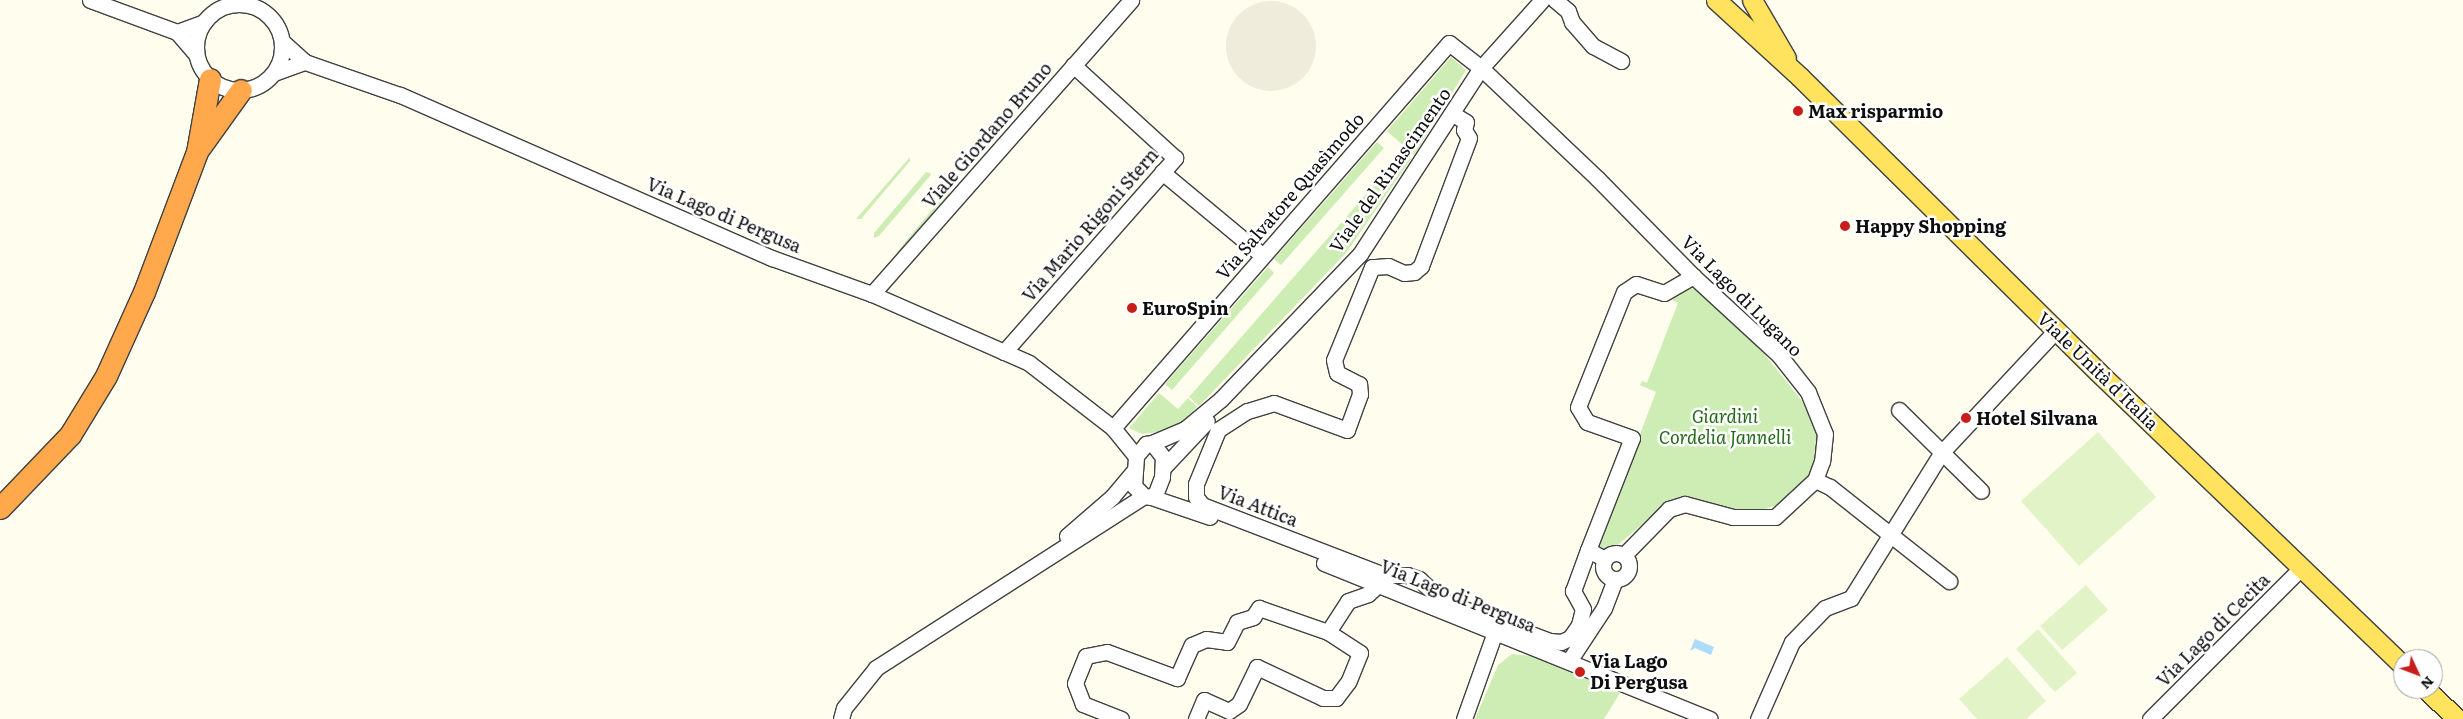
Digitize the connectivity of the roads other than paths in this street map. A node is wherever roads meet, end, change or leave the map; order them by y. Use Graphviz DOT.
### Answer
graph roads {
  1 [pos="90,0"];
  2 [pos="1130,0"];
  3 [pos="1542,0"];
  4 [pos="1555,0"];
  5 [pos="1716,0"];
  6 [pos="1752,0"];
  7 [pos="237,2"];
  8 [pos="268,7"];
  9 [pos="204,22"];
  10 [pos="177,32"];
  11 [pos="282,40"];
  12 [pos="196,54"];
  13 [pos="1621,61"];
  14 [pos="305,62"];
  15 [pos="1073,65"];
  16 [pos="1481,68"];
  17 [pos="274,73"];
  18 [pos="1796,74"];
  19 [pos="210,80"];
  20 [pos="241,90"];
  21 [pos="1453,114"];
  22 [pos="196,152"];
  23 [pos="1162,172"];
  24 [pos="1263,256"];
  25 [pos="1694,276"];
  26 [pos="872,294"];
  27 [pos="2056,330"];
  28 [pos="1004,352"];
  29 [pos="1221,399"];
  30 [pos="1899,410"];
  31 [pos="1113,428"];
  32 [pos="1942,452"];
  33 [pos="1142,454"];
  34 [pos="1163,473"];
  35 [pos="1815,480"];
  36 [pos="1981,491"];
  37 [pos="1148,497"];
  38 [pos="0,508"];
  39 [pos="1191,509"];
  40 [pos="1891,535"];
  41 [pos="1588,550"];
  42 [pos="1624,555"];
  43 [pos="1605,559"];
  44 [pos="1041,561"];
  45 [pos="2302,567"];
  46 [pos="1419,579"];
  47 [pos="1615,580"];
  48 [pos="1949,581"];
  49 [pos="1378,585"];
  50 [pos="1409,598"];
  51 [pos="1328,632"];
  52 [pos="1495,632"];
  53 [pos="2393,656"];
  54 [pos="1570,661"];
  55 [pos="2436,699"];
  56 [pos="841,719"];
  57 [pos="1121,719"];
  58 [pos="1196,719"];
  59 [pos="1464,719"];
  60 [pos="1710,719"];
  61 [pos="1758,719"];
  62 [pos="2150,719"];
  63 [pos="2457,719"];
  1 -- 10 [label="street"];
  2 -- 15 [label="street, Viale Giordano Bruno"];
  3 -- 16 [label="street, Viale del Rinascimento"];
  4 -- 13 [label="street"];
  5 -- 18 [label="main road, Viale Unità d'Italia"];
  6 -- 18 [label="main road, Viale Unità d'Italia"];
  7 -- 8 [label="street"];
  7 -- 9 [label="street"];
  8 -- 11 [label="street"];
  9 -- 10 [label="street"];
  9 -- 12 [label="street"];
  10 -- 12 [label="street"];
  11 -- 14 [label="street, Via Lago di Pergusa"];
  11 -- 17 [label="street"];
  12 -- 19 [label="street"];
  14 -- 17 [label="street"];
  14 -- 26 [label="street, Via Lago di Pergusa"];
  15 -- 23 [label="street, Via Mario Rigoni Stern"];
  15 -- 26 [label="street, Viale Giordano Bruno"];
  16 -- 21 [label="street, Viale del Rinascimento"];
  16 -- 24 [label="street, Via Salvatore Quasìmodo"];
  16 -- 25 [label="street, Via Lago di Lugano"];
  17 -- 20 [label="street"];
  18 -- 27 [label="main road, Viale Unità d'Italia"];
  19 -- 20 [label="street"];
  19 -- 22 [label="highway"];
  20 -- 22 [label="highway"];
  21 -- 29 [label="street, Viale del Rinascimento"];
  21 -- 46 [label="street, Via Attica"];
  22 -- 38 [label="highway"];
  23 -- 24 [label="street"];
  23 -- 28 [label="street, Via Mario Rigoni Stern"];
  24 -- 31 [label="street, Via Salvatore Quasìmodo"];
  25 -- 35 [label="street, Via Lago di Lugano"];
  25 -- 41 [label="street"];
  26 -- 28 [label="street, Via Lago di Pergusa"];
  27 -- 32 [label="street"];
  27 -- 45 [label="main road, Viale Unità d'Italia"];
  28 -- 31 [label="street, Via Lago di Pergusa"];
  29 -- 33 [label="street"];
  29 -- 34 [label="street"];
  30 -- 32 [label="street"];
  31 -- 33 [label="street, Via Lago di Pergusa"];
  32 -- 36 [label="street"];
  32 -- 40 [label="street"];
  33 -- 34 [label="street"];
  33 -- 37 [label="street"];
  33 -- 44 [label="street"];
  34 -- 37 [label="street"];
  34 -- 39 [label="street"];
  35 -- 40 [label="street"];
  35 -- 42 [label="street, Via Lago di Lugano"];
  37 -- 39 [label="street, Via Lago di Pergusa"];
  37 -- 44 [label="street"];
  39 -- 49 [label="street, Via Lago di Pergusa"];
  40 -- 48 [label="street"];
  40 -- 61 [label="street"];
  41 -- 43 [label="street"];
  41 -- 46 [label="street"];
  42 -- 43 [label="street"];
  42 -- 47 [label="street"];
  43 -- 47 [label="street"];
  44 -- 56 [label="street"];
  45 -- 53 [label="main road, Viale Unità d'Italia"];
  45 -- 62 [label="street, Via Lago di Cecita"];
  46 -- 50 [label="street"];
  47 -- 54 [label="street"];
  49 -- 50 [label="street, Via Lago di Pergusa"];
  49 -- 51 [label="street"];
  50 -- 52 [label="street, Via Lago di Pergusa"];
  51 -- 57 [label="street"];
  51 -- 58 [label="street"];
  52 -- 54 [label="street, Via Lago di Pergusa"];
  52 -- 59 [label="street"];
  54 -- 60 [label="street, Via Lago di Pergusa"];
  55 -- 63 [label="main road"];
}
